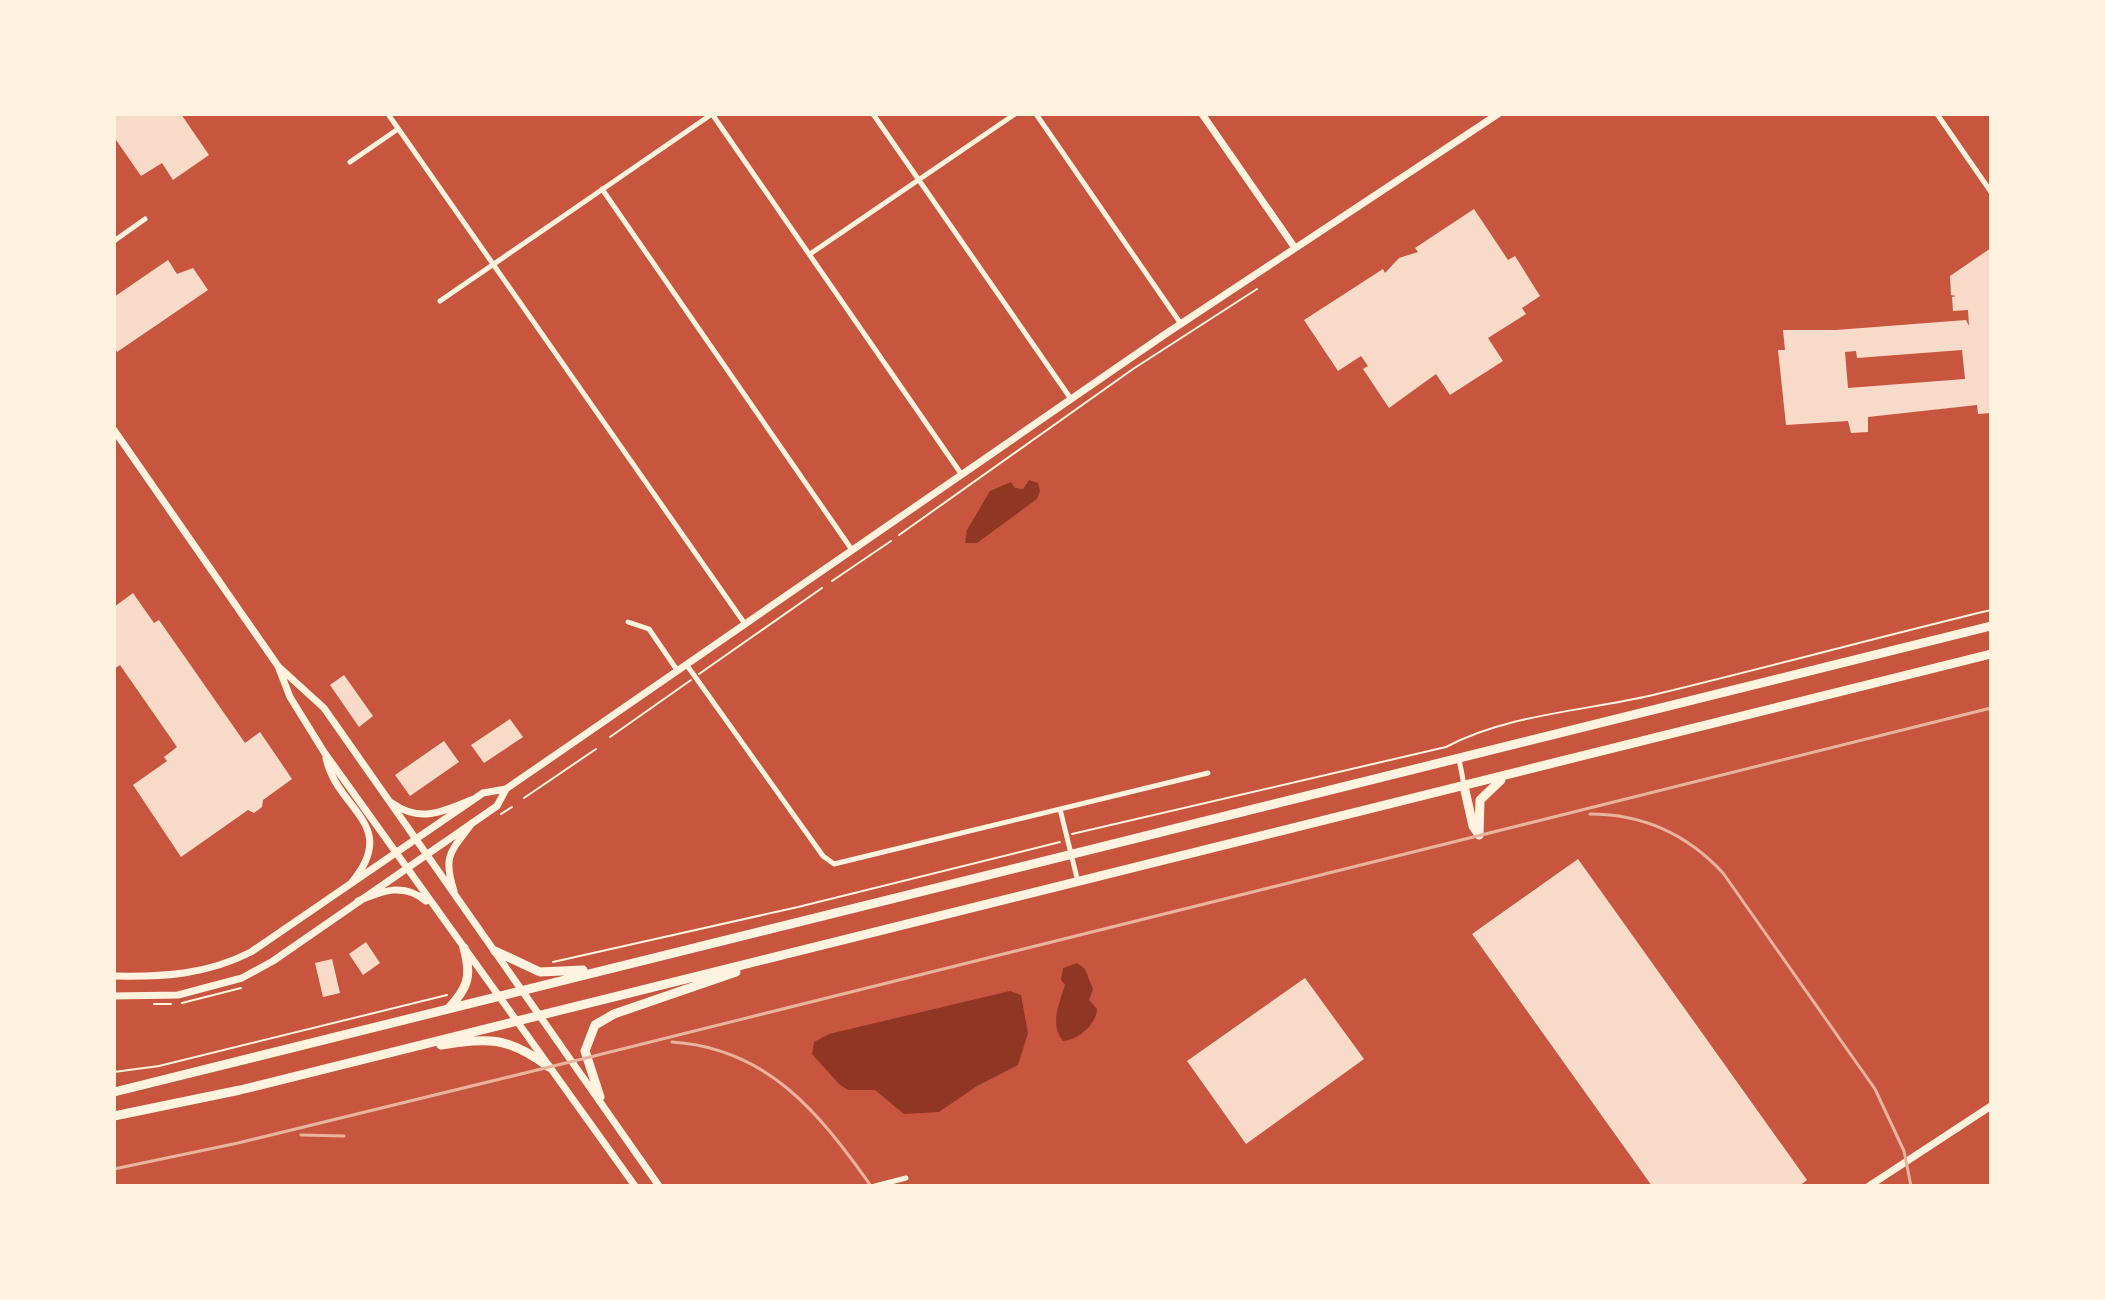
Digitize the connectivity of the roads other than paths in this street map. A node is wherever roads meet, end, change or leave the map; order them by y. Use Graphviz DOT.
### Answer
graph roads {
  1 [pos="388,114"];
  2 [pos="712,114"];
  3 [pos="873,114"];
  4 [pos="1015,114"];
  5 [pos="1036,114"];
  6 [pos="1202,114"];
  7 [pos="1498,114"];
  8 [pos="1937,114"];
  9 [pos="398,129"];
  10 [pos="350,162"];
  11 [pos="918,180"];
  12 [pos="602,189"];
  13 [pos="1991,192"];
  14 [pos="145,219"];
  15 [pos="114,241"];
  16 [pos="1295,248"];
  17 [pos="810,254"];
  18 [pos="495,264"];
  19 [pos="440,301"];
  20 [pos="1181,324"];
  21 [pos="1071,399"];
  22 [pos="114,430"];
  23 [pos="962,475"];
  24 [pos="852,550"];
  25 [pos="628,622"];
  26 [pos="745,624"];
  27 [pos="1991,626"];
  28 [pos="1991,654"];
  29 [pos="686,664"];
  30 [pos="278,666"];
  31 [pos="677,670"];
  32 [pos="324,752"];
  33 [pos="1459,758"];
  34 [pos="1208,773"];
  35 [pos="1514,774"];
  36 [pos="1464,786"];
  37 [pos="506,789"];
  38 [pos="387,800"];
  39 [pos="471,800"];
  40 [pos="1060,809"];
  41 [pos="472,823"];
  42 [pos="415,839"];
  43 [pos="396,852"];
  44 [pos="425,855"];
  45 [pos="1071,855"];
  46 [pos="406,868"];
  47 [pos="352,882"];
  48 [pos="1078,882"];
  49 [pos="456,897"];
  50 [pos="358,901"];
  51 [pos="438,912"];
  52 [pos="464,948"];
  53 [pos="495,951"];
  54 [pos="673,953"];
  55 [pos="776,956"];
  56 [pos="114,976"];
  57 [pos="524,992"];
  58 [pos="114,996"];
  59 [pos="499,997"];
  60 [pos="447,1011"];
  61 [pos="542,1015"];
  62 [pos="517,1021"];
  63 [pos="390,1053"];
  64 [pos="549,1067"];
  65 [pos="114,1092"];
  66 [pos="600,1097"];
  67 [pos="1991,1106"];
  68 [pos="159,1108"];
  69 [pos="114,1116"];
  70 [pos="114,1124"];
  71 [pos="906,1178"];
  72 [pos="635,1186"];
  73 [pos="659,1186"];
  74 [pos="875,1186"];
  75 [pos="1869,1186"];
  1 -- 9 [label="street"];
  2 -- 12 [label="street"];
  2 -- 17 [label="street"];
  3 -- 11 [label="street"];
  4 -- 11 [label="street"];
  5 -- 20 [label="street"];
  6 -- 16 [label="street"];
  7 -- 16 [label="street"];
  8 -- 13 [label="street"];
  9 -- 10 [label="street"];
  9 -- 18 [label="street"];
  11 -- 17 [label="street"];
  11 -- 21 [label="street"];
  12 -- 18 [label="street"];
  12 -- 24 [label="street"];
  14 -- 15 [label="street"];
  16 -- 20 [label="street"];
  17 -- 23 [label="street"];
  18 -- 19 [label="street"];
  18 -- 26 [label="street"];
  20 -- 21 [label="street"];
  21 -- 23 [label="street"];
  22 -- 30 [label="street"];
  23 -- 24 [label="street"];
  24 -- 26 [label="street"];
  25 -- 31 [label="street"];
  26 -- 29 [label="street"];
  27 -- 33 [label="highway"];
  28 -- 35 [label="highway"];
  29 -- 31 [label="street"];
  29 -- 40 [label="street"];
  30 -- 32 [label="street"];
  30 -- 38 [label="street"];
  31 -- 37 [label="street"];
  32 -- 43 [label="street"];
  32 -- 47 [label="street"];
  33 -- 36 [label="street"];
  33 -- 45 [label="highway"];
  34 -- 40 [label="street"];
  35 -- 36 [label="highway"];
  35 -- 36 [label="highway"];
  36 -- 48 [label="highway"];
  37 -- 39 [label="street"];
  37 -- 41 [label="street"];
  38 -- 39 [label="street"];
  38 -- 42 [label="street"];
  39 -- 42 [label="street"];
  40 -- 45 [label="street"];
  41 -- 44 [label="street"];
  41 -- 49 [label="street"];
  42 -- 43 [label="street"];
  42 -- 44 [label="street"];
  43 -- 46 [label="street"];
  43 -- 47 [label="street"];
  44 -- 46 [label="street"];
  44 -- 49 [label="street"];
  45 -- 48 [label="street"];
  45 -- 54 [label="highway"];
  46 -- 50 [label="street"];
  46 -- 51 [label="street"];
  47 -- 56 [label="street"];
  48 -- 55 [label="highway"];
  49 -- 53 [label="street"];
  50 -- 51 [label="street"];
  50 -- 58 [label="street"];
  51 -- 52 [label="street"];
  52 -- 59 [label="street"];
  52 -- 60 [label="highway"];
  53 -- 54 [label="highway"];
  53 -- 57 [label="street"];
  54 -- 57 [label="highway"];
  55 -- 61 [label="highway"];
  55 -- 66 [label="highway"];
  57 -- 59 [label="highway"];
  57 -- 61 [label="street"];
  59 -- 60 [label="highway"];
  59 -- 62 [label="street"];
  60 -- 65 [label="highway"];
  61 -- 62 [label="highway"];
  61 -- 66 [label="street"];
  62 -- 63 [label="highway"];
  62 -- 64 [label="street"];
  63 -- 64 [label="highway"];
  63 -- 68 [label="highway"];
  64 -- 72 [label="street"];
  66 -- 73 [label="street"];
  67 -- 75 [label="street"];
  68 -- 69 [label="highway"];
  68 -- 70 [label="highway"];
  71 -- 74 [label="street"];
}
